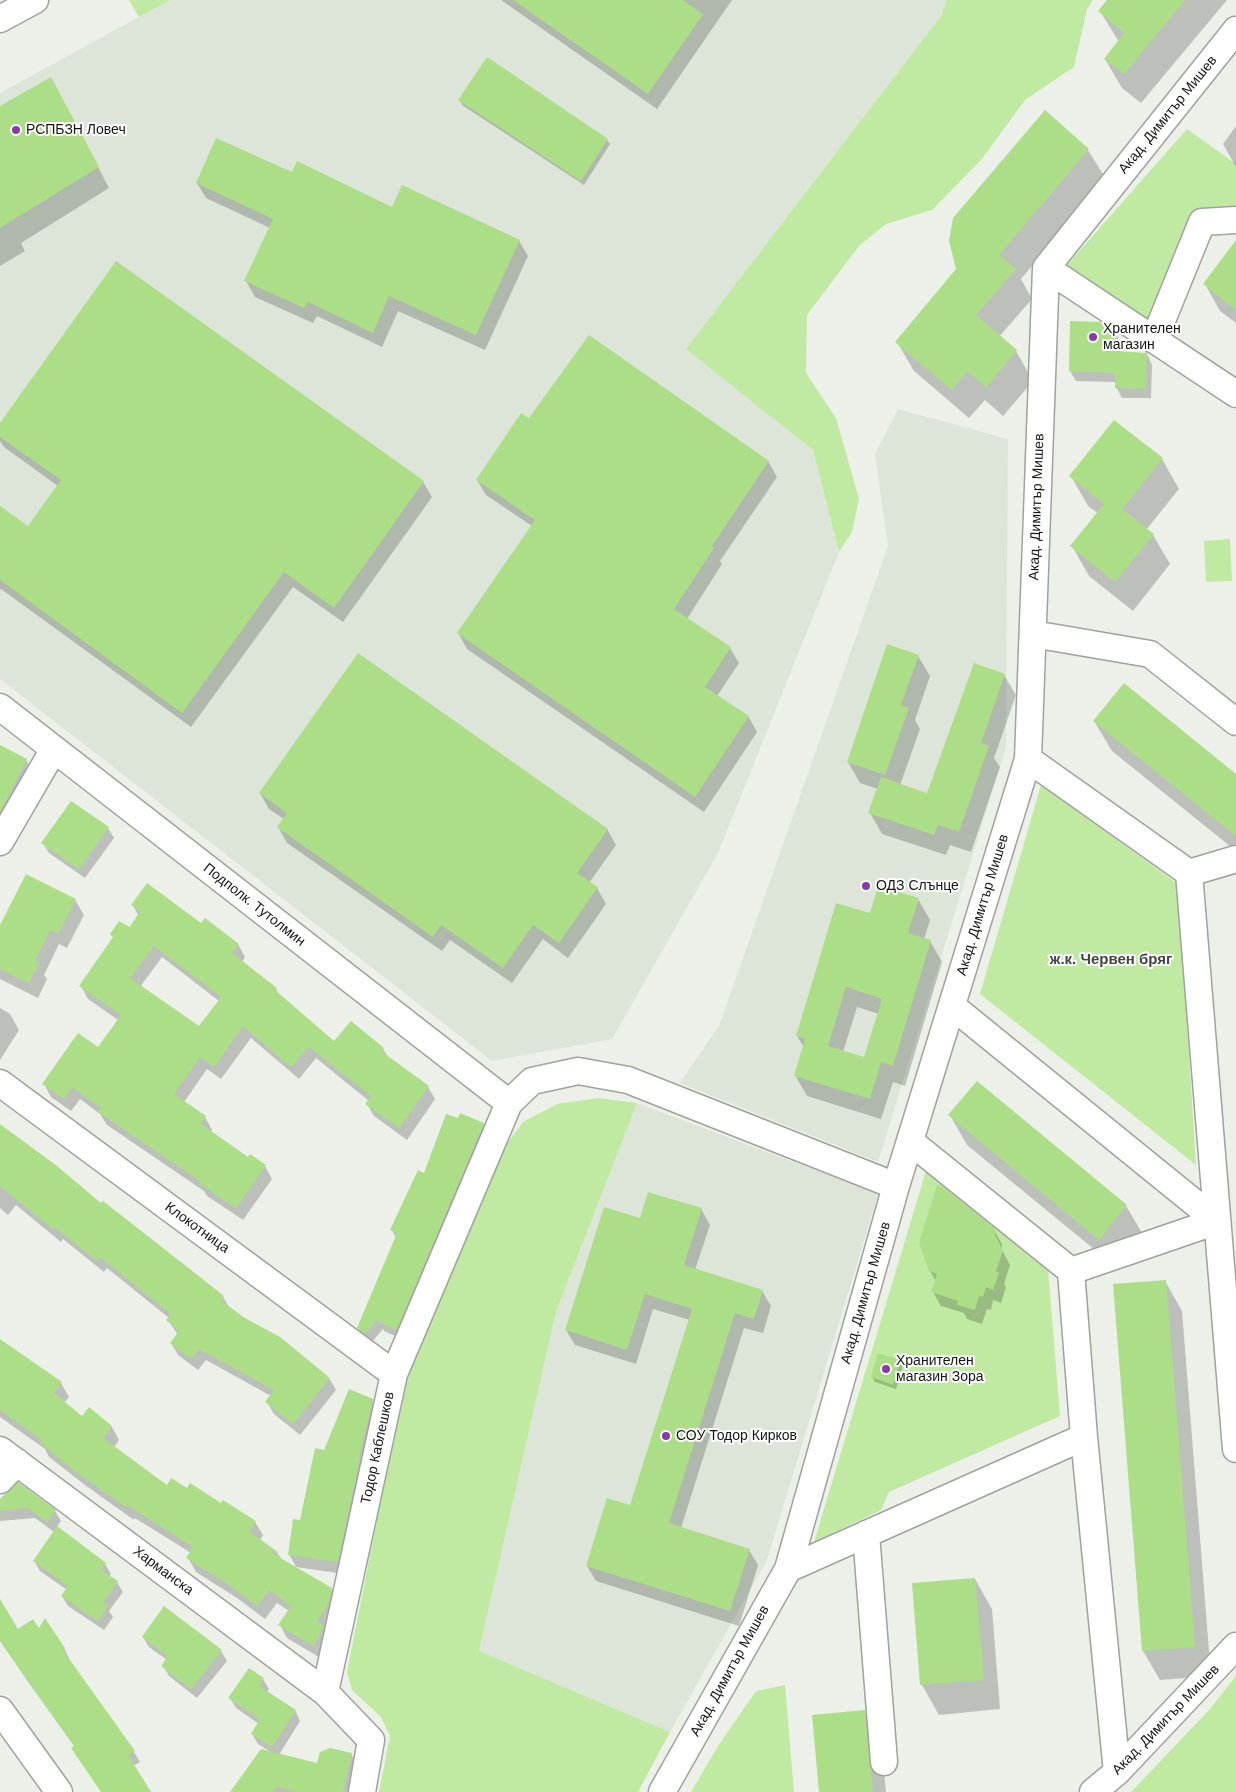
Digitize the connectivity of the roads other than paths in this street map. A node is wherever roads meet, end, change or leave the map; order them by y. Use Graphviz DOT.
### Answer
graph roads {
  1 [pos="35,0"];
  2 [pos="0,19"];
  3 [pos="1236,30"];
  4 [pos="1236,220"];
  5 [pos="1046,268"];
  6 [pos="1154,340"];
  7 [pos="1236,394"];
  8 [pos="1033,634"];
  9 [pos="0,706"];
  10 [pos="1236,722"];
  11 [pos="54,749"];
  12 [pos="1028,759"];
  13 [pos="0,842"];
  14 [pos="1236,859"];
  15 [pos="1190,873"];
  16 [pos="952,1006"];
  17 [pos="0,1083"];
  18 [pos="509,1103"];
  19 [pos="911,1142"];
  20 [pos="896,1186"];
  21 [pos="1217,1221"];
  22 [pos="1072,1271"];
  23 [pos="1229,1276"];
  24 [pos="394,1374"];
  25 [pos="1084,1437"];
  26 [pos="1236,1449"];
  27 [pos="6,1464"];
  28 [pos="866,1534"];
  29 [pos="788,1569"];
  30 [pos="1236,1646"];
  31 [pos="325,1692"];
  32 [pos="0,1710"];
  33 [pos="884,1762"];
  34 [pos="1117,1772"];
  35 [pos="59,1792"];
  36 [pos="362,1792"];
  37 [pos="662,1792"];
  38 [pos="1093,1792"];
  1 -- 2 [label="street"];
  3 -- 5 [label="street, Акад. Димитър Мишев"];
  4 -- 6 [label="street"];
  5 -- 6 [label="street"];
  5 -- 8 [label="street, Акад. Димитър Мишев"];
  6 -- 7 [label="street"];
  8 -- 10 [label="street"];
  8 -- 12 [label="street, Акад. Димитър Мишев"];
  9 -- 11 [label="street, Подполк. Тутолмин"];
  11 -- 13 [label="street"];
  11 -- 18 [label="street, Подполк. Тутолмин"];
  12 -- 15 [label="street"];
  12 -- 16 [label="street, Акад. Димитър Мишев"];
  14 -- 15 [label="street"];
  15 -- 21 [label="street"];
  16 -- 19 [label="street, Акад. Димитър Мишев"];
  16 -- 21 [label="street"];
  17 -- 24 [label="street, Клокотница"];
  18 -- 20 [label="street"];
  18 -- 24 [label="street, Тодор Каблешков"];
  19 -- 20 [label="street, Акад. Димитър Мишев"];
  19 -- 22 [label="street"];
  20 -- 29 [label="street, Акад. Димитър Мишев"];
  21 -- 22 [label="street"];
  21 -- 23 [label="street"];
  22 -- 25 [label="street"];
  23 -- 26 [label="street"];
  24 -- 31 [label="street, Тодор Каблешков"];
  25 -- 28 [label="street"];
  25 -- 34 [label="street"];
  27 -- 31 [label="street, Харманска"];
  28 -- 29 [label="street"];
  28 -- 33 [label="street"];
  29 -- 37 [label="street, Акад. Димитър Мишев"];
  30 -- 34 [label="street, Акад. Димитър Мишев"];
  31 -- 36 [label="street"];
  32 -- 35 [label="street"];
  34 -- 38 [label="street, Акад. Димитър Мишев"];
}
